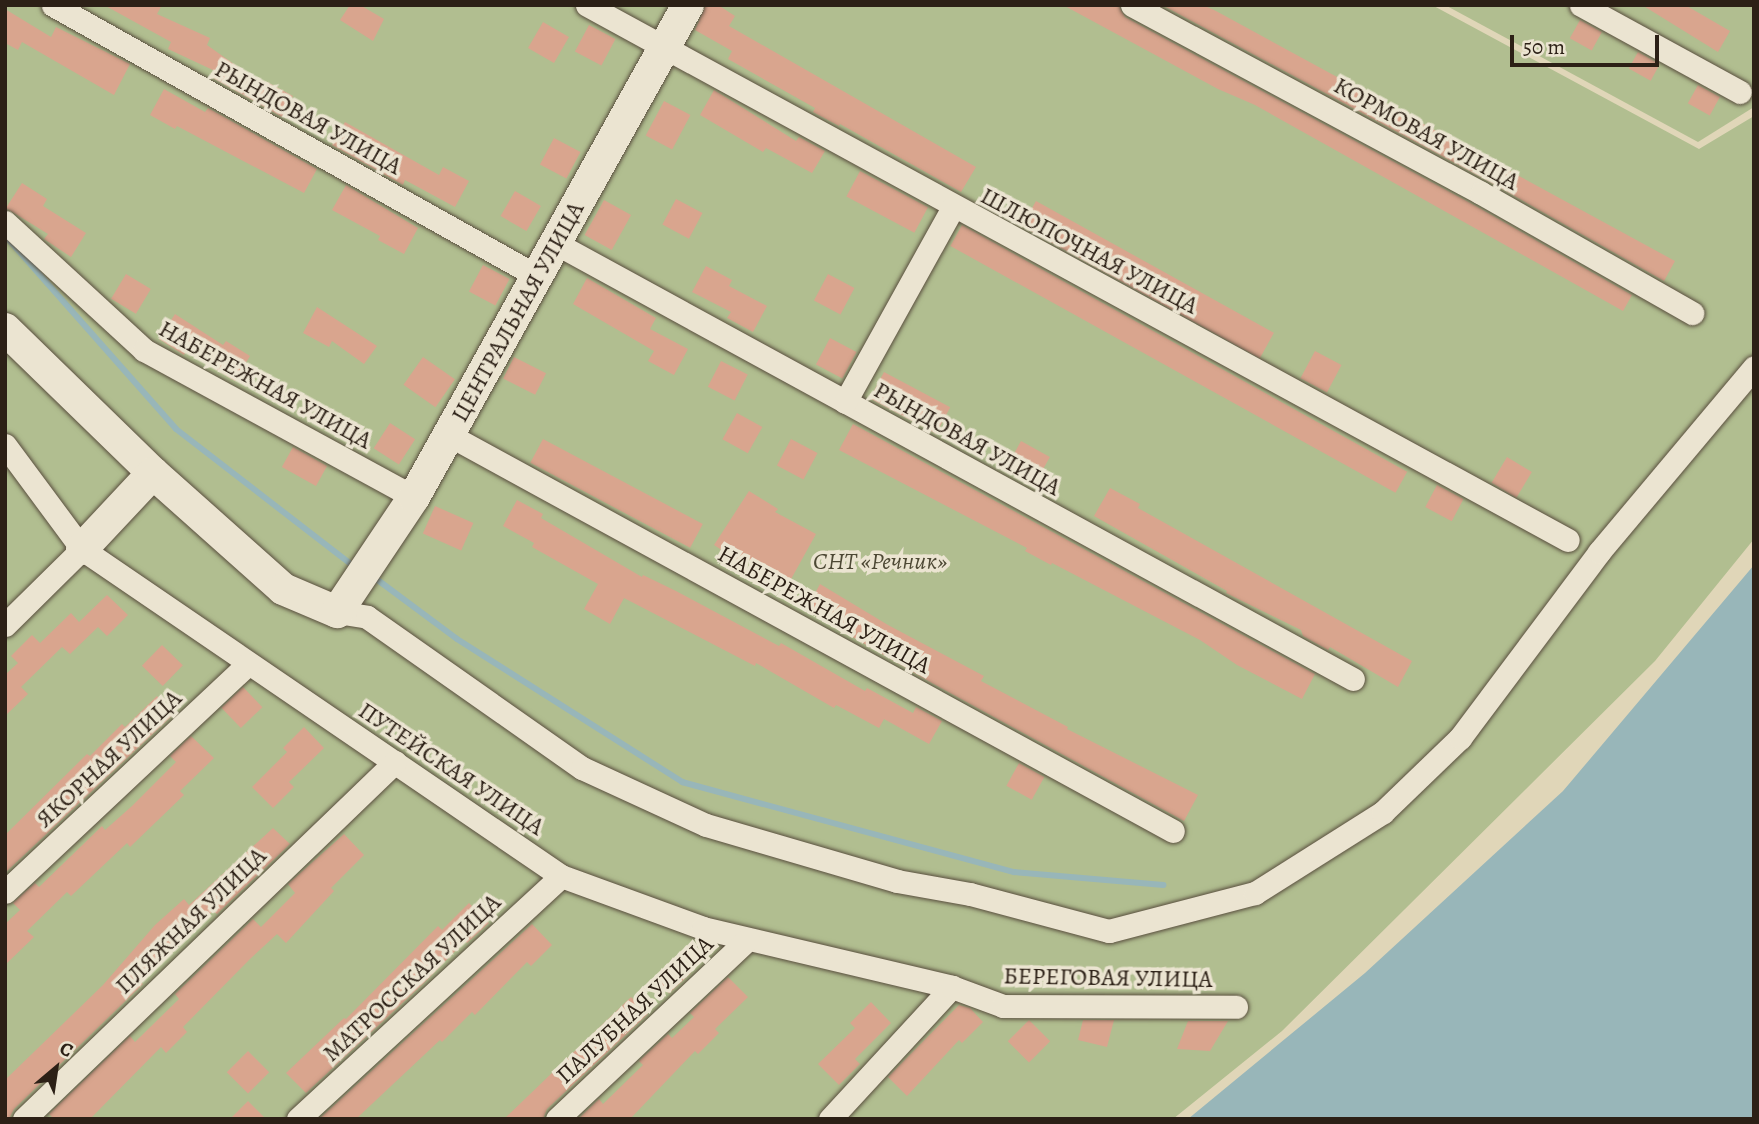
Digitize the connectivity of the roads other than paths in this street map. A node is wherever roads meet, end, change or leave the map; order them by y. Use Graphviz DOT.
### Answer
graph roads {
  1 [pos="53,5"];
  2 [pos="587,5"];
  3 [pos="688,5"];
  4 [pos="1132,5"];
  5 [pos="1581,5"];
  6 [pos="665,47"];
  7 [pos="1740,92"];
  8 [pos="953,207"];
  9 [pos="5,222"];
  10 [pos="557,244"];
  11 [pos="537,276"];
  12 [pos="1692,313"];
  13 [pos="5,329"];
  14 [pos="1754,367"];
  15 [pos="845,402"];
  16 [pos="449,435"];
  17 [pos="5,445"];
  18 [pos="153,473"];
  19 [pos="414,497"];
  20 [pos="1568,540"];
  21 [pos="82,549"];
  22 [pos="337,612"];
  23 [pos="5,625"];
  24 [pos="248,664"];
  25 [pos="1353,679"];
  26 [pos="394,762"];
  27 [pos="1173,831"];
  28 [pos="561,876"];
  29 [pos="5,892"];
  30 [pos="748,939"];
  31 [pos="952,987"];
  32 [pos="1236,1007"];
  33 [pos="24,1119"];
  34 [pos="298,1119"];
  35 [pos="558,1119"];
  36 [pos="830,1119"];
  1 -- 11 [label="street, РЫНДОВАЯ УЛИЦА"];
  2 -- 6 [label="street, ШЛЮПОЧНАЯ УЛИЦА"];
  3 -- 6 [label="street, ЦЕНТРАЛЬНАЯ УЛИЦА"];
  4 -- 12 [label="street, КОРМОВАЯ УЛИЦА"];
  5 -- 7 [label="street"];
  6 -- 8 [label="street, ШЛЮПОЧНАЯ УЛИЦА"];
  6 -- 10 [label="street, ЦЕНТРАЛЬНАЯ УЛИЦА"];
  8 -- 15 [label="street"];
  8 -- 20 [label="street, ШЛЮПОЧНАЯ УЛИЦА"];
  9 -- 19 [label="street, НАБЕРЕЖНАЯ УЛИЦА"];
  10 -- 11 [label="street, ЦЕНТРАЛЬНАЯ УЛИЦА"];
  10 -- 15 [label="street, РЫНДОВАЯ УЛИЦА"];
  11 -- 16 [label="street, ЦЕНТРАЛЬНАЯ УЛИЦА"];
  13 -- 18 [label="street"];
  14 -- 22 [label="street"];
  15 -- 25 [label="street, РЫНДОВАЯ УЛИЦА"];
  16 -- 19 [label="street, ЦЕНТРАЛЬНАЯ УЛИЦА"];
  16 -- 27 [label="street, НАБЕРЕЖНАЯ УЛИЦА"];
  17 -- 21 [label="street, ПУТЕЙСКАЯ УЛИЦА"];
  18 -- 21 [label="street"];
  18 -- 22 [label="street"];
  19 -- 22 [label="street, ЦЕНТРАЛЬНАЯ УЛИЦА"];
  21 -- 23 [label="street"];
  21 -- 24 [label="street, ПУТЕЙСКАЯ УЛИЦА"];
  24 -- 26 [label="street, ПУТЕЙСКАЯ УЛИЦА"];
  24 -- 29 [label="street, ЯКОРНАЯ УЛИЦА"];
  26 -- 28 [label="street, ПУТЕЙСКАЯ УЛИЦА"];
  26 -- 33 [label="street, ПЛЯЖНАЯ УЛИЦА"];
  28 -- 30 [label="street, ПУТЕЙСКАЯ УЛИЦА"];
  28 -- 34 [label="street, МАТРОССКАЯ УЛИЦА"];
  30 -- 31 [label="street, ПУТЕЙСКАЯ УЛИЦА"];
  30 -- 35 [label="street, ПАЛУБНАЯ УЛИЦА"];
  31 -- 32 [label="street, БЕРЕГОВАЯ УЛИЦА"];
  31 -- 36 [label="street"];
}
